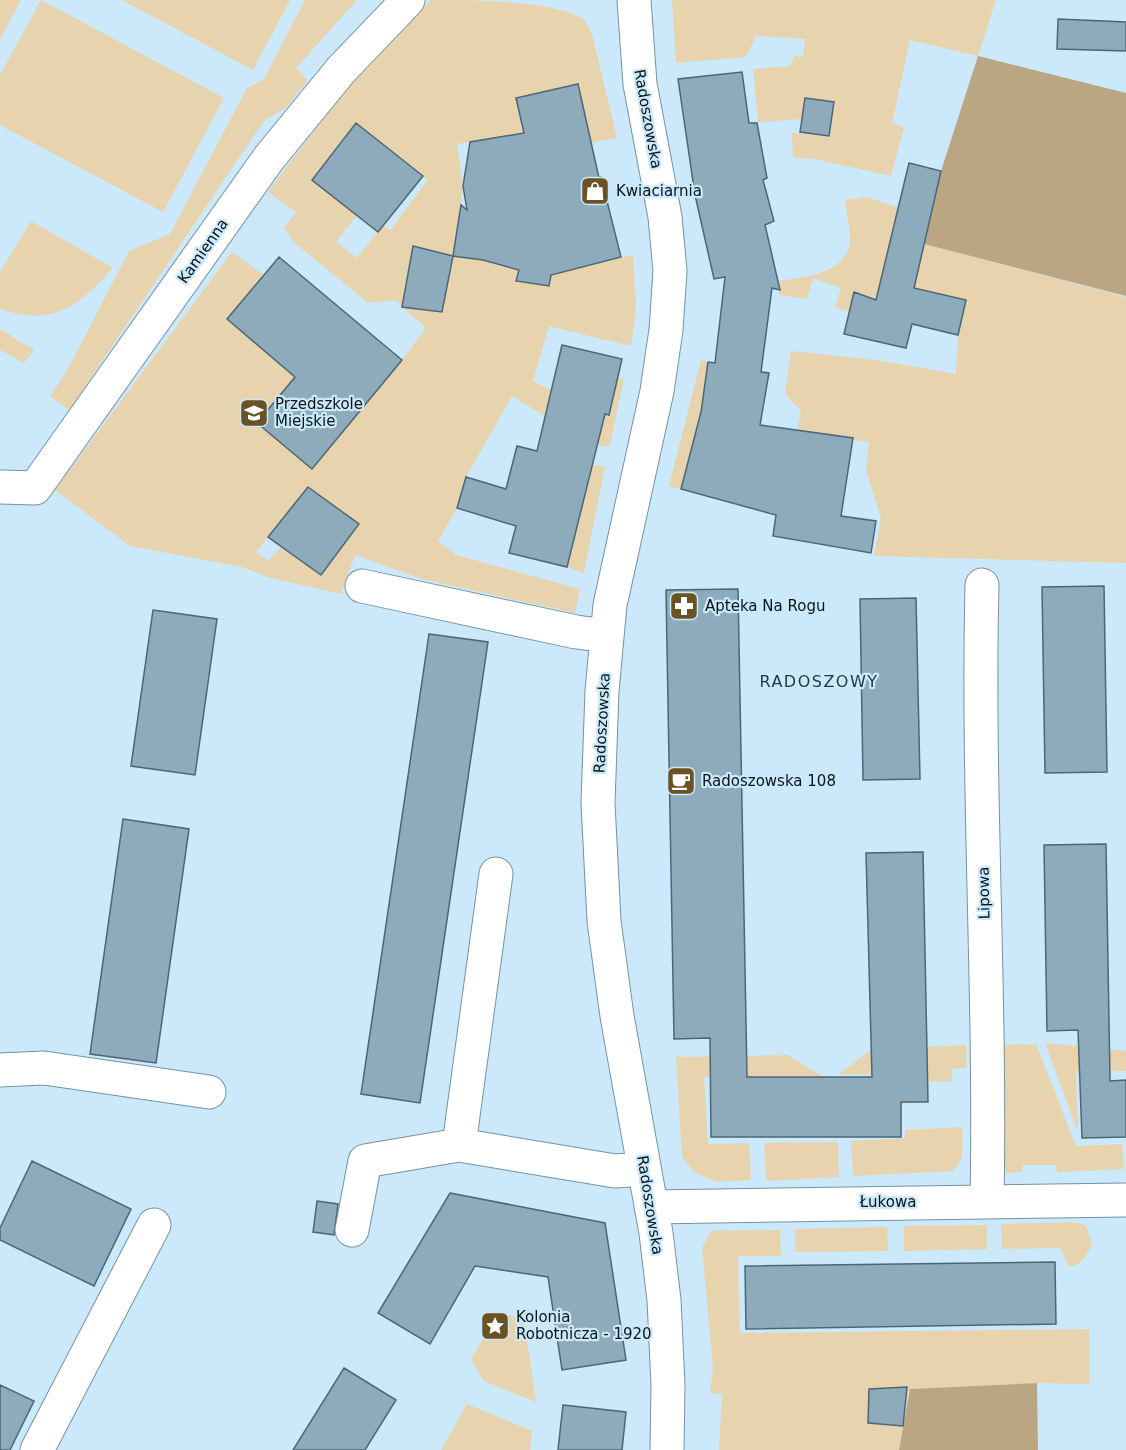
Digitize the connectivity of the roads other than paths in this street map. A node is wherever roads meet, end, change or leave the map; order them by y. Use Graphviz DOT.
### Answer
graph roads {
  1 [pos="408,0"];
  2 [pos="634,0"];
  3 [pos="0,487"];
  4 [pos="982,585"];
  5 [pos="362,586"];
  6 [pos="607,636"];
  7 [pos="495,874"];
  8 [pos="0,1070"];
  9 [pos="209,1092"];
  10 [pos="459,1145"];
  11 [pos="644,1169"];
  12 [pos="1126,1200"];
  13 [pos="987,1202"];
  14 [pos="651,1206"];
  15 [pos="154,1225"];
  16 [pos="352,1230"];
  17 [pos="36,1450"];
  18 [pos="667,1450"];
  1 -- 3 [label="street, Kamienna"];
  2 -- 6 [label="street, Radoszowska"];
  4 -- 13 [label="street, Lipowa"];
  5 -- 6 [label="street"];
  6 -- 11 [label="street, Radoszowska"];
  7 -- 10 [label="street"];
  8 -- 9 [label="street"];
  10 -- 11 [label="street"];
  10 -- 16 [label="street"];
  11 -- 14 [label="street, Radoszowska"];
  12 -- 13 [label="street, Łukowa"];
  13 -- 14 [label="street, Łukowa"];
  14 -- 18 [label="street, Radoszowska"];
  15 -- 17 [label="street"];
}
